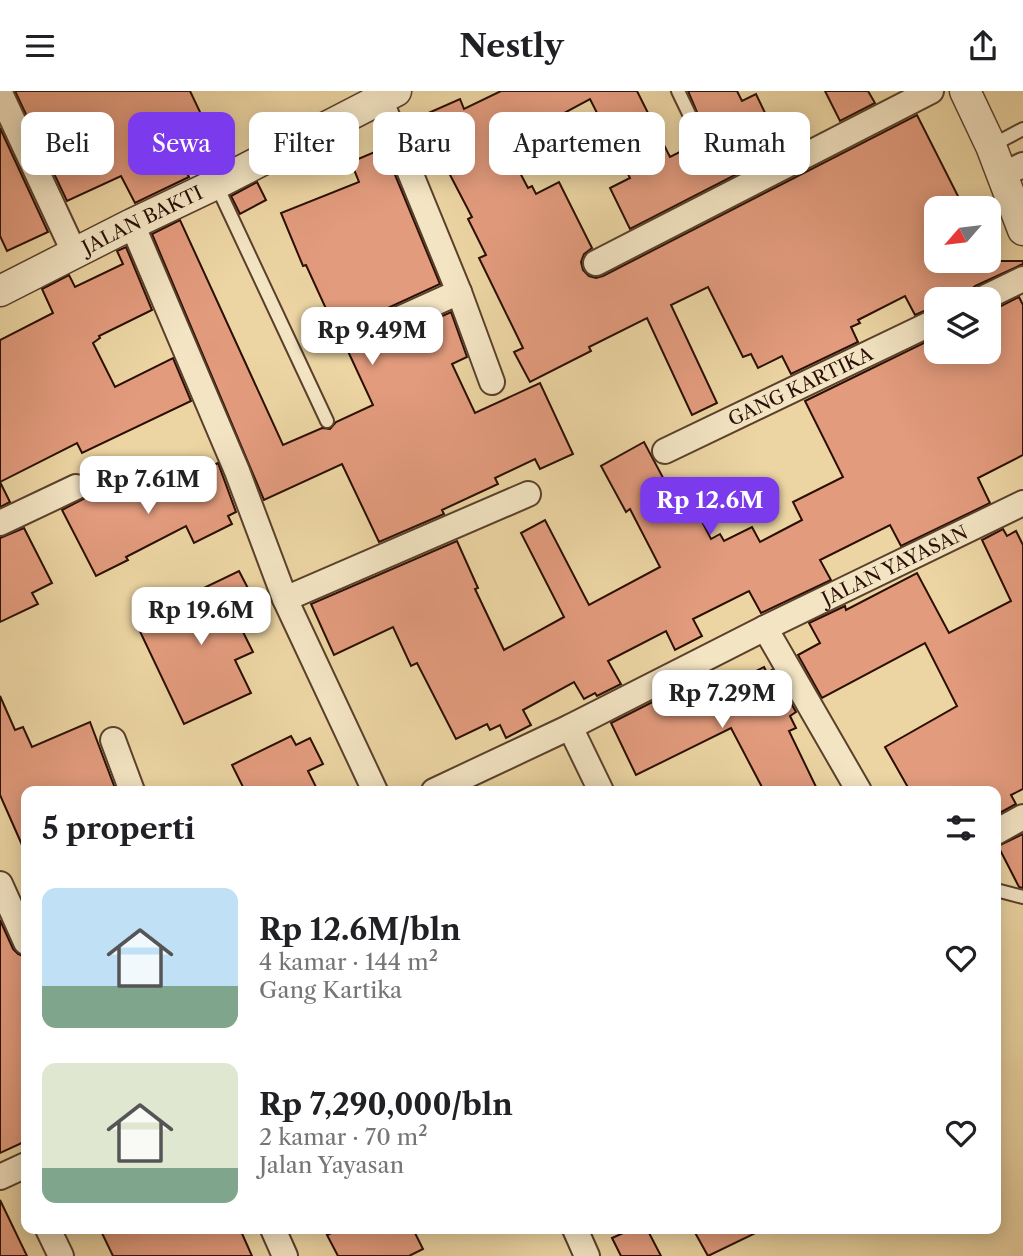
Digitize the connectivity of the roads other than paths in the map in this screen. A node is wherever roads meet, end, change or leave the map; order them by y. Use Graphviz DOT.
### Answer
graph roads {
  1 [pos="678,91"];
  2 [pos="931,91"];
  3 [pos="965,91"];
  4 [pos="0,93"];
  5 [pos="388,95"];
  6 [pos="688,112"];
  7 [pos="1023,129"];
  8 [pos="990,146"];
  9 [pos="1013,170"];
  10 [pos="216,184"];
  11 [pos="132,224"];
  12 [pos="1023,230"];
  13 [pos="75,254"];
  14 [pos="596,263"];
  15 [pos="1023,279"];
  16 [pos="1001,290"];
  17 [pos="0,291"];
  18 [pos="458,292"];
  19 [pos="386,325"];
  20 [pos="924,327"];
  21 [pos="492,382"];
  22 [pos="327,421"];
  23 [pos="665,451"];
  24 [pos="76,487"];
  25 [pos="528,494"];
  26 [pos="1023,503"];
  27 [pos="0,523"];
  28 [pos="285,599"];
  29 [pos="765,628"];
  30 [pos="570,727"];
  31 [pos="113,740"];
  32 [pos="130,786"];
  33 [pos="373,786"];
  34 [pos="445,786"];
  35 [pos="599,786"];
  36 [pos="856,786"];
  37 [pos="1023,817"];
  38 [pos="1001,829"];
  39 [pos="8,890"];
  40 [pos="1001,891"];
  41 [pos="1023,897"];
  42 [pos="21,928"];
  43 [pos="50,1234"];
  44 [pos="275,1234"];
  45 [pos="61,1256"];
  46 [pos="285,1256"];
  1 -- 6 [label="lane"];
  2 -- 14 [label="street"];
  3 -- 8 [label="street"];
  4 -- 13 [label="street"];
  5 -- 10 [label="street, JALAN BAKTI"];
  5 -- 18 [label="street"];
  7 -- 8 [label="lane"];
  8 -- 9 [label="street"];
  9 -- 12 [label="street"];
  10 -- 11 [label="street, JALAN BAKTI"];
  10 -- 22 [label="lane"];
  11 -- 13 [label="street, JALAN BAKTI"];
  11 -- 28 [label="street"];
  13 -- 17 [label="street, JALAN BAKTI"];
  15 -- 16 [label="street"];
  18 -- 19 [label="street"];
  18 -- 21 [label="street"];
  20 -- 23 [label="street, GANG KARTIKA"];
  24 -- 27 [label="street"];
  25 -- 28 [label="street"];
  26 -- 29 [label="street, JALAN YAYASAN"];
  28 -- 33 [label="street"];
  29 -- 30 [label="street, JALAN YAYASAN"];
  29 -- 36 [label="street"];
  30 -- 34 [label="street, JALAN YAYASAN"];
  30 -- 35 [label="street"];
  31 -- 32 [label="street"];
  37 -- 38 [label="street"];
  39 -- 42 [label="street"];
  40 -- 41 [label="lane"];
  43 -- 45 [label="street"];
  44 -- 46 [label="street"];
}
